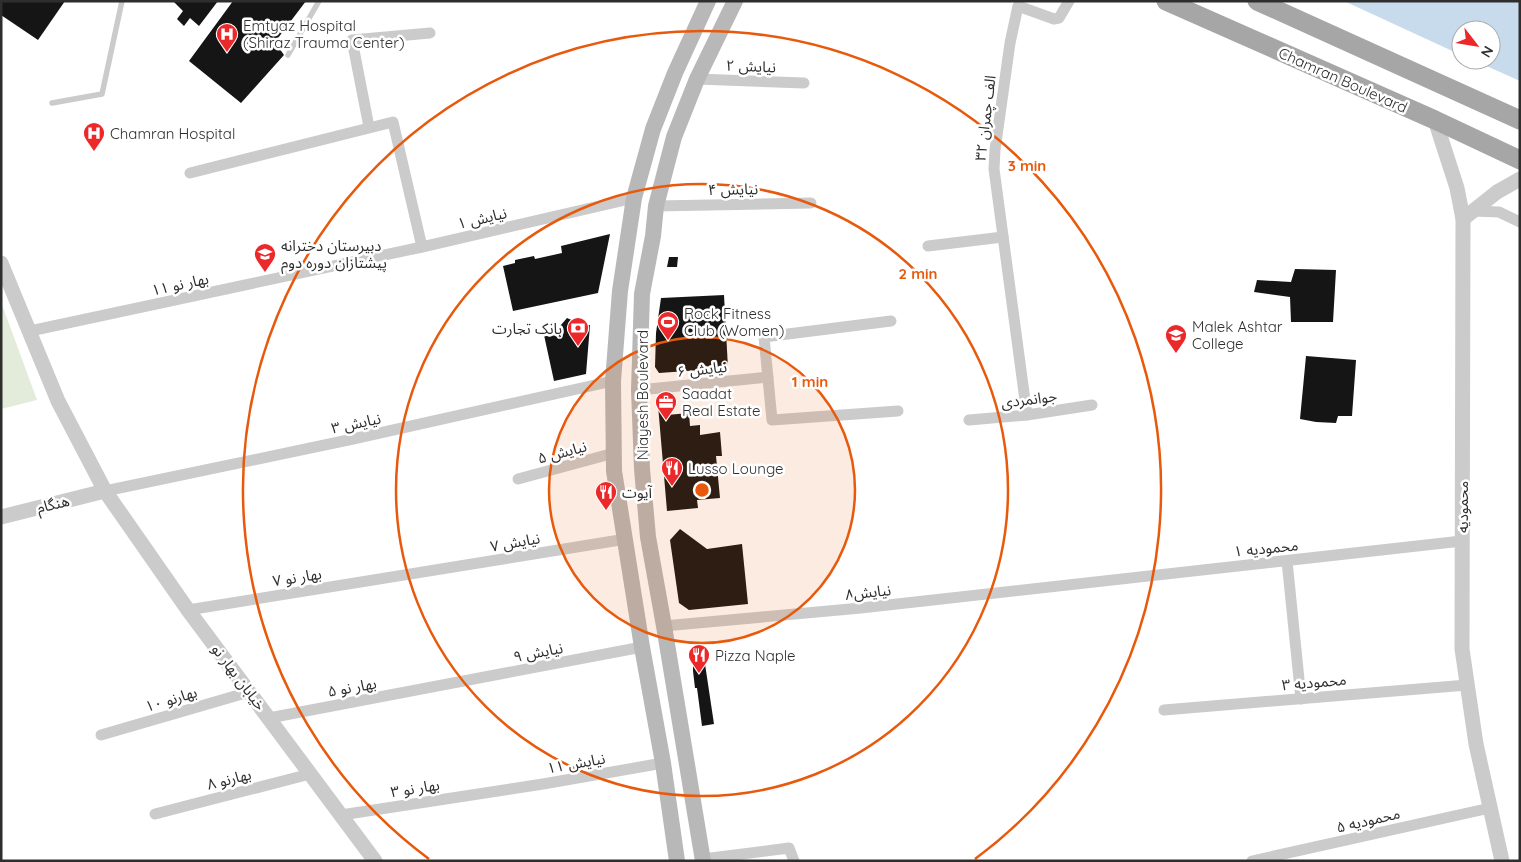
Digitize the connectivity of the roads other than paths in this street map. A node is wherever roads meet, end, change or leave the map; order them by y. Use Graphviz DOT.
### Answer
graph roads {
  1 [pos="122,1"];
  2 [pos="318,1"];
  3 [pos="708,1"];
  4 [pos="735,1"];
  5 [pos="1069,1"];
  6 [pos="1166,1"];
  7 [pos="1257,1"];
  8 [pos="1014,4"];
  9 [pos="430,33"];
  10 [pos="288,55"];
  11 [pos="697,79"];
  12 [pos="804,83"];
  13 [pos="52,103"];
  14 [pos="1435,120"];
  15 [pos="1520,120"];
  16 [pos="369,128"];
  17 [pos="1520,160"];
  18 [pos="190,173"];
  19 [pos="1520,179"];
  20 [pos="634,198"];
  21 [pos="811,203"];
  22 [pos="656,206"];
  23 [pos="1468,215"];
  24 [pos="1520,222"];
  25 [pos="1003,237"];
  26 [pos="928,246"];
  27 [pos="422,247"];
  28 [pos="1,263"];
  29 [pos="336,266"];
  30 [pos="891,321"];
  31 [pos="30,332"];
  32 [pos="768,377"];
  33 [pos="613,381"];
  34 [pos="639,390"];
  35 [pos="1092,405"];
  36 [pos="898,411"];
  37 [pos="1027,415"];
  38 [pos="969,420"];
  39 [pos="614,453"];
  40 [pos="518,479"];
  41 [pos="105,491"];
  42 [pos="1,518"];
  43 [pos="626,539"];
  44 [pos="1462,541"];
  45 [pos="1287,561"];
  46 [pos="410,575"];
  47 [pos="1074,584"];
  48 [pos="188,610"];
  49 [pos="664,626"];
  50 [pos="642,647"];
  51 [pos="1467,685"];
  52 [pos="440,686"];
  53 [pos="249,692"];
  54 [pos="1300,699"];
  55 [pos="1164,710"];
  56 [pos="269,718"];
  57 [pos="102,736"];
  58 [pos="663,763"];
  59 [pos="310,774"];
  60 [pos="494,791"];
  61 [pos="1490,808"];
  62 [pos="155,814"];
  63 [pos="341,815"];
  64 [pos="703,860"];
  65 [pos="375,861"];
  66 [pos="678,861"];
  67 [pos="794,861"];
  68 [pos="1252,861"];
  69 [pos="1502,861"];
  1 -- 13 [label="lane"];
  2 -- 10 [label="lane"];
  3 -- 20 [label="main road, Niayesh Boulevard"];
  4 -- 11 [label="main road, Niayesh Boulevard"];
  5 -- 8 [label="street, ۳۲ الف چمران"];
  6 -- 14 [label="main road, Chamran Boulevard"];
  7 -- 15 [label="main road"];
  8 -- 25 [label="street, ۳۲ الف چمران"];
  9 -- 16 [label="street"];
  11 -- 12 [label="street, نیایش ۲"];
  11 -- 22 [label="main road, Niayesh Boulevard"];
  14 -- 17 [label="main road, Chamran Boulevard"];
  14 -- 23 [label="street, محمودیه"];
  16 -- 18 [label="street"];
  16 -- 27 [label="street"];
  19 -- 23 [label="street"];
  20 -- 27 [label="street, نیایش ۱"];
  20 -- 33 [label="main road, Niayesh Boulevard"];
  21 -- 22 [label="street, نیایش ۴"];
  22 -- 34 [label="main road, Niayesh Boulevard"];
  23 -- 24 [label="street"];
  23 -- 44 [label="street, محمودیه"];
  25 -- 26 [label="street"];
  25 -- 37 [label="street, ۳۲ الف چمران"];
  27 -- 29 [label="street, نیایش ۱"];
  28 -- 31 [label="street, خیابان بهار نو"];
  29 -- 31 [label="street, ۱۱ بهار نو"];
  30 -- 32 [label="street"];
  31 -- 41 [label="street, خیابان بهار نو"];
  32 -- 34 [label="street, نیایش ۶"];
  32 -- 36 [label="street"];
  33 -- 39 [label="main road, Niayesh Boulevard"];
  33 -- 41 [label="street, نیایش ۳"];
  34 -- 49 [label="main road, Niayesh Boulevard"];
  35 -- 37 [label="street, جوانمردی"];
  37 -- 38 [label="street, جوانمردی"];
  39 -- 40 [label="street, نیایش ۵"];
  39 -- 43 [label="main road, Niayesh Boulevard"];
  41 -- 42 [label="street, هنگام"];
  41 -- 48 [label="street, خیابان بهار نو"];
  43 -- 46 [label="street, نیایش ۷"];
  43 -- 50 [label="main road, Niayesh Boulevard"];
  44 -- 45 [label="street, ۱ محمودیه"];
  44 -- 51 [label="street, محمودیه"];
  45 -- 47 [label="street, ۱ محمودیه"];
  45 -- 54 [label="street"];
  46 -- 48 [label="street, ۷ بهار نو"];
  47 -- 49 [label="street, نیایش۸"];
  48 -- 53 [label="street, خیابان بهار نو"];
  49 -- 64 [label="main road, Niayesh Boulevard"];
  50 -- 52 [label="street, نیایش ۹"];
  50 -- 58 [label="main road, Niayesh Boulevard"];
  51 -- 54 [label="street, ۳ محمودیه"];
  51 -- 61 [label="street, محمودیه"];
  52 -- 56 [label="street, ۵ بهار نو"];
  53 -- 56 [label="street, خیابان بهار نو"];
  53 -- 57 [label="street, ۱۰ بهارنو"];
  54 -- 55 [label="street, ۳ محمودیه"];
  56 -- 59 [label="street, خیابان بهار نو"];
  58 -- 60 [label="street, نیایش ۱۱"];
  58 -- 66 [label="main road, Niayesh Boulevard"];
  59 -- 62 [label="street, ۸ بهارنو"];
  59 -- 63 [label="street, خیابان بهار نو"];
  60 -- 63 [label="street, ۳ بهار نو"];
  61 -- 68 [label="street, ۵ محمودیه"];
  61 -- 69 [label="street, محمودیه"];
  63 -- 65 [label="street, خیابان بهار نو"];
  64 -- 67 [label="street"];
}
